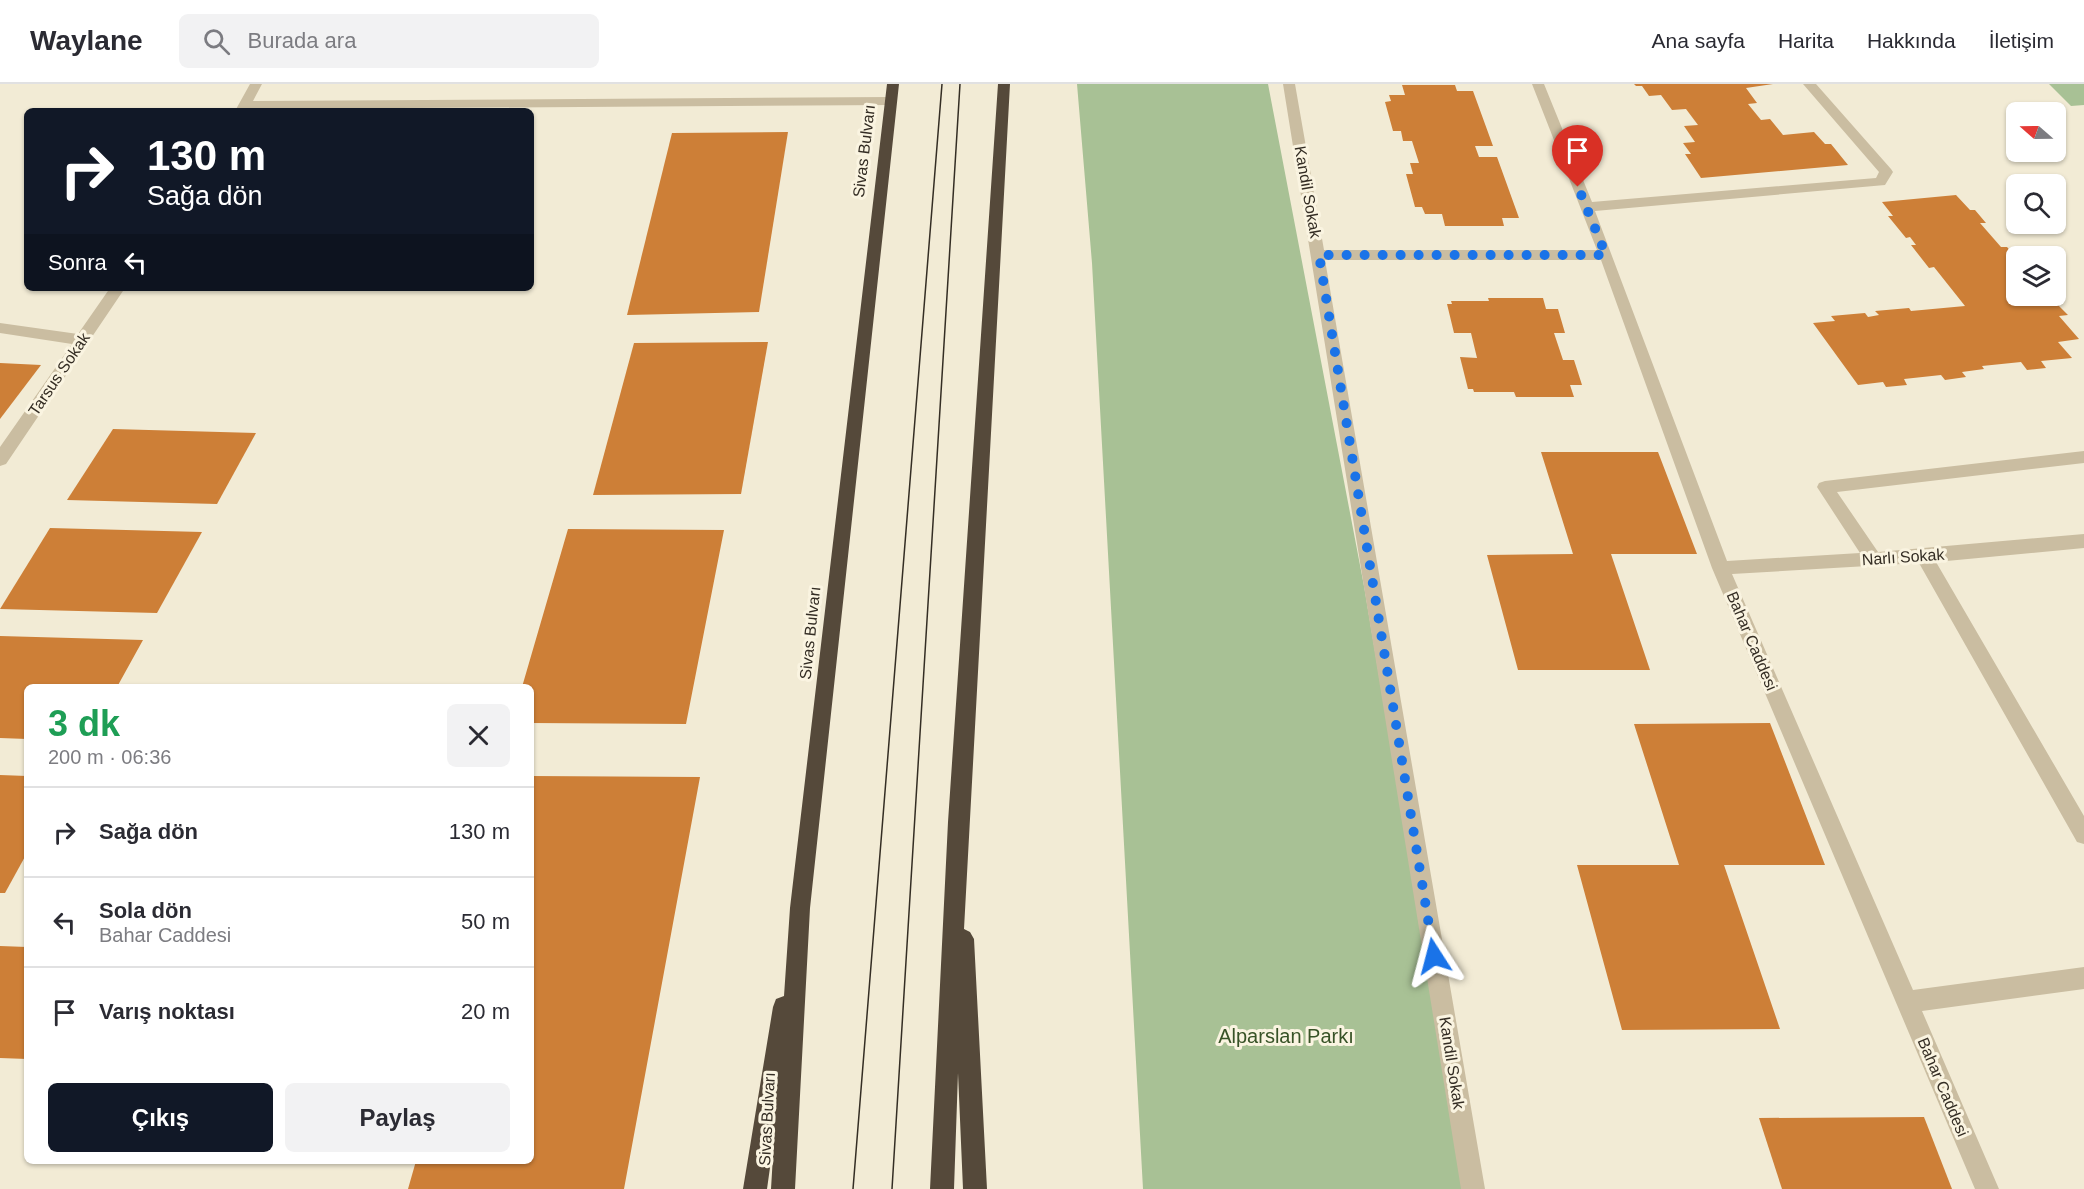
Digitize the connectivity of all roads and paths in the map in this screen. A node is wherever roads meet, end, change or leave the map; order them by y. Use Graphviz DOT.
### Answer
graph roads {
  1 [pos="256,84"];
  2 [pos="1004,84"];
  3 [pos="1289,84"];
  4 [pos="1538,84"];
  5 [pos="1809,84"];
  6 [pos="892,92"];
  7 [pos="243,108"];
  8 [pos="1586,207"];
  9 [pos="1319,255"];
  10 [pos="1606,255"];
  11 [pos="116,291"];
  12 [pos="0,328"];
  13 [pos="81,340"];
  14 [pos="2084,457"];
  15 [pos="0,460"];
  16 [pos="2084,540"];
  17 [pos="1924,556"];
  18 [pos="1873,560"];
  19 [pos="1721,568"];
  20 [pos="958,822"];
  21 [pos="2084,835"];
  22 [pos="800,908"];
  23 [pos="2084,978"];
  24 [pos="1907,1002"];
  25 [pos="755,1189"];
  26 [pos="783,1189"];
  27 [pos="942,1189"];
  28 [pos="975,1189"];
  29 [pos="1473,1189"];
  30 [pos="1987,1189"];
  1 -- 7 [label="street"];
  2 -- 20 [label="highway"];
  3 -- 9 [label="street, Kandil Sokak"];
  4 -- 8 [label="street, Bahar Caddesi"];
  5 -- 8 [label="street"];
  6 -- 7 [label="street"];
  6 -- 22 [label="highway, Sivas Bulvarı"];
  8 -- 10 [label="street, Bahar Caddesi"];
  9 -- 10 [label="street"];
  9 -- 29 [label="street, Kandil Sokak"];
  10 -- 19 [label="street, Bahar Caddesi"];
  11 -- 13 [label="street, Tarsus Sokak"];
  12 -- 13 [label="street"];
  13 -- 15 [label="street, Tarsus Sokak"];
  14 -- 18 [label="street"];
  16 -- 17 [label="street, Narlı Sokak"];
  17 -- 18 [label="street, Narlı Sokak"];
  17 -- 21 [label="street"];
  18 -- 19 [label="street, Narlı Sokak"];
  19 -- 24 [label="street, Bahar Caddesi"];
  20 -- 27 [label="highway"];
  20 -- 28 [label="highway"];
  22 -- 25 [label="highway"];
  22 -- 26 [label="highway, Sivas Bulvarı"];
  23 -- 24 [label="street"];
  24 -- 30 [label="street, Bahar Caddesi"];
}
